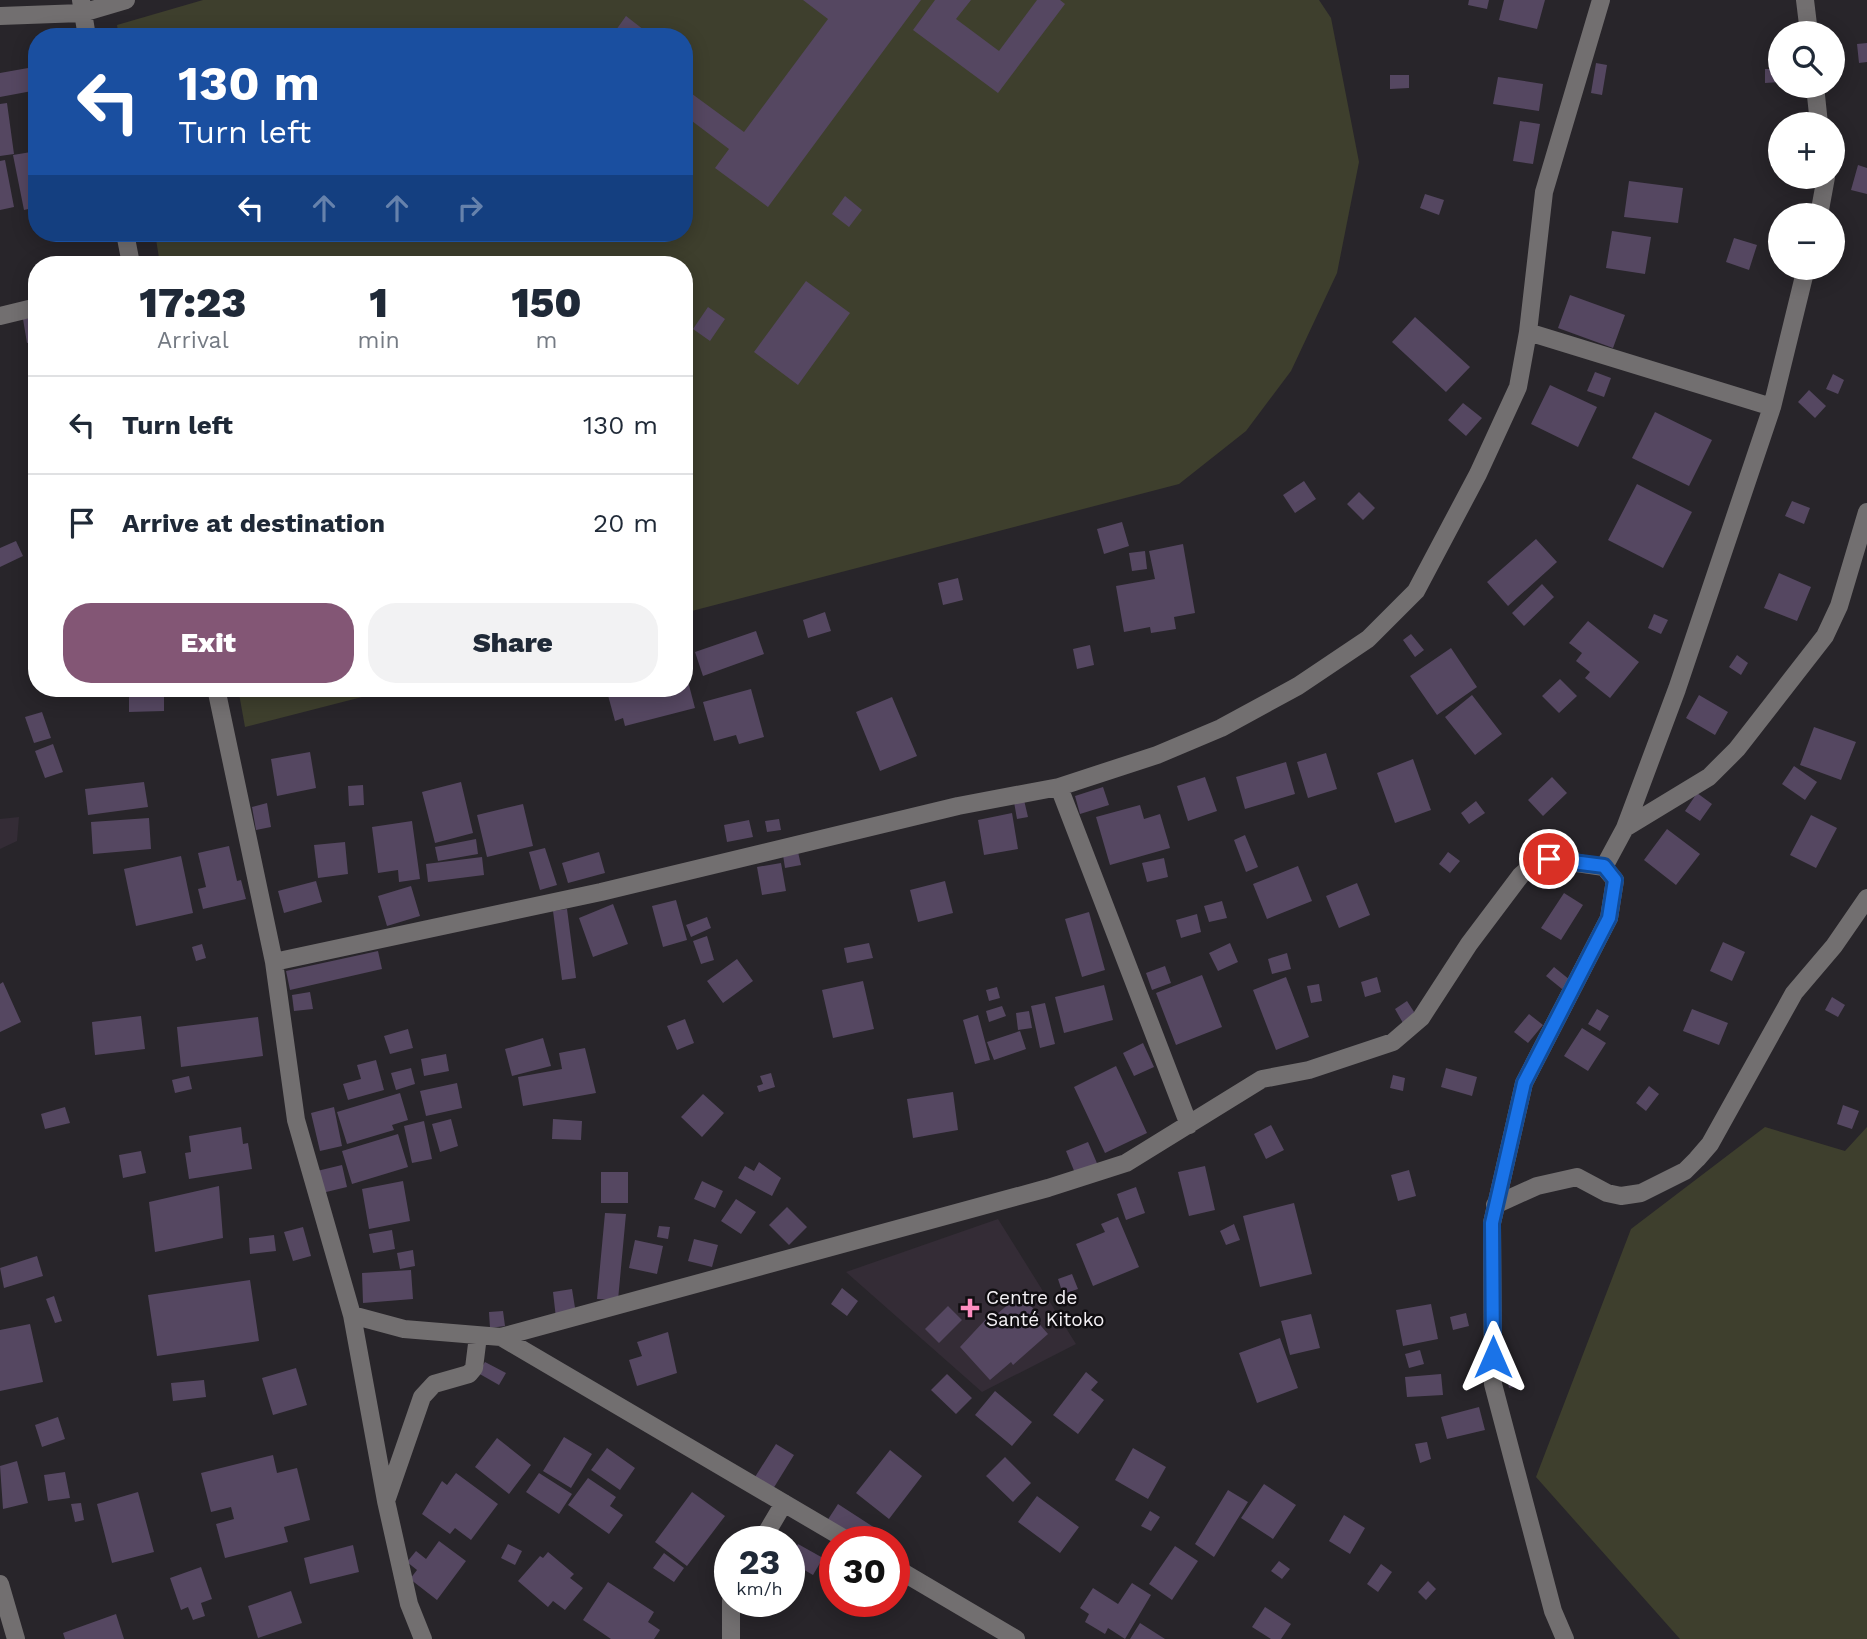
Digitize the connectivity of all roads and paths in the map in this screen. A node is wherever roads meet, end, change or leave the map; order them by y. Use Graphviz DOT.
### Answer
graph roads {
  1 [pos="126,0"];
  2 [pos="1601,0"];
  3 [pos="1805,0"];
  4 [pos="82,6"];
  5 [pos="0,16"];
  6 [pos="1808,21"];
  7 [pos="86,28"];
  8 [pos="1803,280"];
  9 [pos="28,309"];
  10 [pos="0,316"];
  11 [pos="1528,332"];
  12 [pos="1772,407"];
  13 [pos="1867,512"];
  14 [pos="218,697"];
  15 [pos="1059,787"];
  16 [pos="1625,828"];
  17 [pos="1604,866"];
  18 [pos="1867,898"];
  19 [pos="274,962"];
  20 [pos="1189,1125"];
  21 [pos="1494,1205"];
  22 [pos="352,1315"];
  23 [pos="478,1336"];
  24 [pos="501,1337"];
  25 [pos="386,1501"];
  26 [pos="784,1503"];
  27 [pos="770,1526"];
  28 [pos="823,1526"];
  29 [pos="910,1576"];
  30 [pos="0,1584"];
  31 [pos="731,1617"];
  32 [pos="16,1639"];
  33 [pos="424,1639"];
  34 [pos="731,1639"];
  35 [pos="1016,1639"];
  36 [pos="1565,1639"];
  1 -- 4 [label="street"];
  2 -- 11 [label="street"];
  3 -- 6 [label="street"];
  4 -- 5 [label="street"];
  4 -- 7 [label="street"];
  8 -- 12 [label="street"];
  9 -- 10 [label="street"];
  11 -- 12 [label="street"];
  11 -- 15 [label="street"];
  12 -- 16 [label="street"];
  13 -- 16 [label="street"];
  14 -- 19 [label="street"];
  15 -- 19 [label="street"];
  15 -- 20 [label="street"];
  16 -- 17 [label="street"];
  17 -- 20 [label="street"];
  17 -- 21 [label="street"];
  18 -- 21 [label="street"];
  19 -- 22 [label="street"];
  20 -- 24 [label="street"];
  21 -- 36 [label="street"];
  22 -- 23 [label="street"];
  22 -- 25 [label="street"];
  23 -- 24 [label="street"];
  23 -- 25 [label="street"];
  24 -- 26 [label="street"];
  25 -- 33 [label="street"];
  26 -- 27 [label="street"];
  26 -- 28 [label="street"];
  29 -- 35 [label="street"];
  30 -- 32 [label="street"];
  31 -- 34 [label="street"];
}
